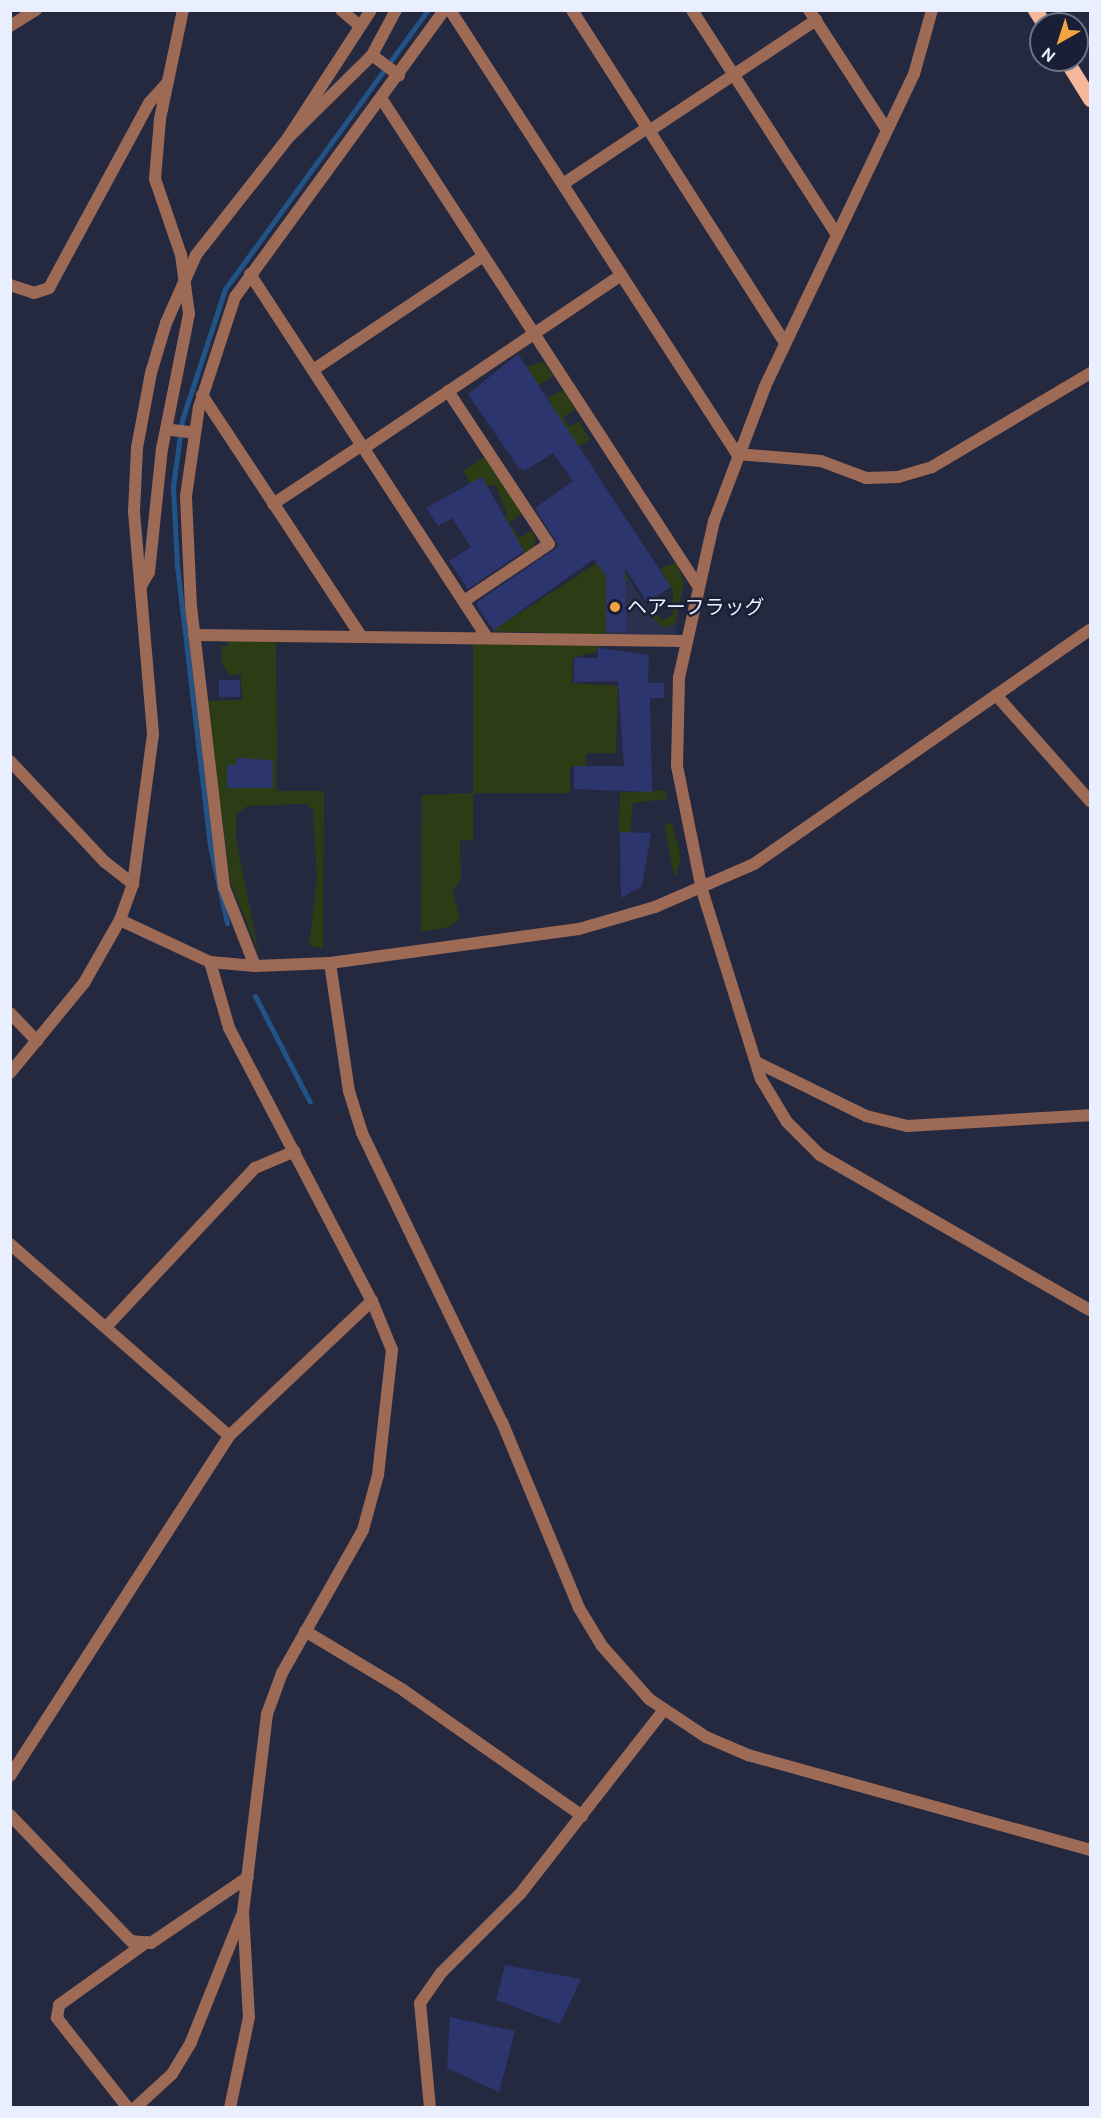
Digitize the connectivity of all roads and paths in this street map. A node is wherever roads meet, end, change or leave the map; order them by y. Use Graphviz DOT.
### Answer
graph roads {
  1 [pos="36,10"];
  2 [pos="183,10"];
  3 [pos="341,10"];
  4 [pos="371,10"];
  5 [pos="396,10"];
  6 [pos="444,10"];
  7 [pos="450,10"];
  8 [pos="572,10"];
  9 [pos="692,10"];
  10 [pos="932,10"];
  11 [pos="812,15"];
  12 [pos="10,26"];
  13 [pos="359,26"];
  14 [pos="372,55"];
  15 [pos="1073,72"];
  16 [pos="399,75"];
  17 [pos="733,75"];
  18 [pos="168,82"];
  19 [pos="381,98"];
  20 [pos="1090,99"];
  21 [pos="887,129"];
  22 [pos="648,130"];
  23 [pos="288,138"];
  24 [pos="563,184"];
  25 [pos="837,235"];
  26 [pos="483,256"];
  27 [pos="186,274"];
  28 [pos="250,274"];
  29 [pos="621,274"];
  30 [pos="10,285"];
  31 [pos="533,333"];
  32 [pos="785,343"];
  33 [pos="313,370"];
  34 [pos="1090,373"];
  35 [pos="448,391"];
  36 [pos="202,395"];
  37 [pos="172,430"];
  38 [pos="195,433"];
  39 [pos="363,446"];
  40 [pos="737,454"];
  41 [pos="273,504"];
  42 [pos="141,586"];
  43 [pos="698,586"];
  44 [pos="464,602"];
  45 [pos="1090,630"];
  46 [pos="195,634"];
  47 [pos="360,635"];
  48 [pos="485,635"];
  49 [pos="684,641"];
  50 [pos="996,695"];
  51 [pos="10,761"];
  52 [pos="1090,801"];
  53 [pos="134,884"];
  54 [pos="702,890"];
  55 [pos="120,920"];
  56 [pos="210,962"];
  57 [pos="330,963"];
  58 [pos="255,966"];
  59 [pos="10,1013"];
  60 [pos="37,1041"];
  61 [pos="756,1062"];
  62 [pos="10,1073"];
  63 [pos="1090,1115"];
  64 [pos="295,1151"];
  65 [pos="10,1244"];
  66 [pos="372,1301"];
  67 [pos="1090,1310"];
  68 [pos="106,1327"];
  69 [pos="229,1436"];
  70 [pos="305,1631"];
  71 [pos="664,1710"];
  72 [pos="10,1776"];
  73 [pos="10,1815"];
  74 [pos="582,1816"];
  75 [pos="1090,1850"];
  76 [pos="248,1877"];
  77 [pos="243,1911"];
  78 [pos="147,1942"];
  79 [pos="128,2108"];
  80 [pos="135,2108"];
  81 [pos="230,2108"];
  82 [pos="430,2108"];
  1 -- 12 [label="street"];
  2 -- 18 [label="street"];
  3 -- 13 [label="street"];
  4 -- 13 [label="street"];
  5 -- 14 [label="street"];
  6 -- 16 [label="street"];
  7 -- 24 [label="street"];
  8 -- 22 [label="street"];
  9 -- 17 [label="street"];
  10 -- 21 [label="street"];
  11 -- 17 [label="street"];
  11 -- 21 [label="street"];
  13 -- 23 [label="street"];
  14 -- 16 [label="street"];
  14 -- 23 [label="street"];
  15 -- 20 [label="main road"];
  16 -- 19 [label="street"];
  17 -- 22 [label="street"];
  17 -- 25 [label="street"];
  18 -- 27 [label="street"];
  18 -- 30 [label="street"];
  19 -- 26 [label="street"];
  19 -- 28 [label="street"];
  21 -- 25 [label="street"];
  22 -- 24 [label="street"];
  22 -- 32 [label="street"];
  23 -- 27 [label="street"];
  24 -- 29 [label="street"];
  25 -- 32 [label="street"];
  26 -- 31 [label="street"];
  26 -- 33 [label="street"];
  27 -- 42 [label="street"];
  27 -- 42 [label="street"];
  28 -- 33 [label="street"];
  28 -- 36 [label="street"];
  29 -- 31 [label="street"];
  29 -- 40 [label="street"];
  31 -- 35 [label="street"];
  31 -- 43 [label="street"];
  32 -- 40 [label="street"];
  33 -- 39 [label="street"];
  34 -- 40 [label="street"];
  35 -- 39 [label="street"];
  35 -- 44 [label="street"];
  36 -- 38 [label="street"];
  36 -- 41 [label="street"];
  37 -- 38 [label="street"];
  38 -- 46 [label="street"];
  39 -- 41 [label="street"];
  39 -- 44 [label="street"];
  40 -- 43 [label="street"];
  41 -- 47 [label="street"];
  42 -- 53 [label="street"];
  43 -- 49 [label="street"];
  44 -- 48 [label="street"];
  45 -- 50 [label="street"];
  46 -- 47 [label="street"];
  46 -- 58 [label="street"];
  47 -- 48 [label="street"];
  48 -- 49 [label="street"];
  49 -- 54 [label="street"];
  50 -- 52 [label="street"];
  50 -- 54 [label="street"];
  51 -- 53 [label="street"];
  53 -- 55 [label="street"];
  54 -- 57 [label="street"];
  54 -- 61 [label="street"];
  55 -- 56 [label="street"];
  55 -- 60 [label="street"];
  56 -- 58 [label="street"];
  56 -- 64 [label="street"];
  57 -- 58 [label="street"];
  57 -- 71 [label="street"];
  59 -- 60 [label="street"];
  60 -- 62 [label="street"];
  61 -- 63 [label="street"];
  61 -- 67 [label="street"];
  64 -- 66 [label="street"];
  64 -- 68 [label="street"];
  65 -- 68 [label="street"];
  66 -- 69 [label="street"];
  66 -- 70 [label="street"];
  68 -- 69 [label="street"];
  69 -- 72 [label="street"];
  70 -- 74 [label="street"];
  70 -- 76 [label="street"];
  71 -- 74 [label="street"];
  71 -- 75 [label="street"];
  73 -- 78 [label="street"];
  74 -- 82 [label="street"];
  76 -- 77 [label="street"];
  76 -- 78 [label="street"];
  77 -- 80 [label="street"];
  77 -- 81 [label="street"];
  78 -- 79 [label="street"];
}
